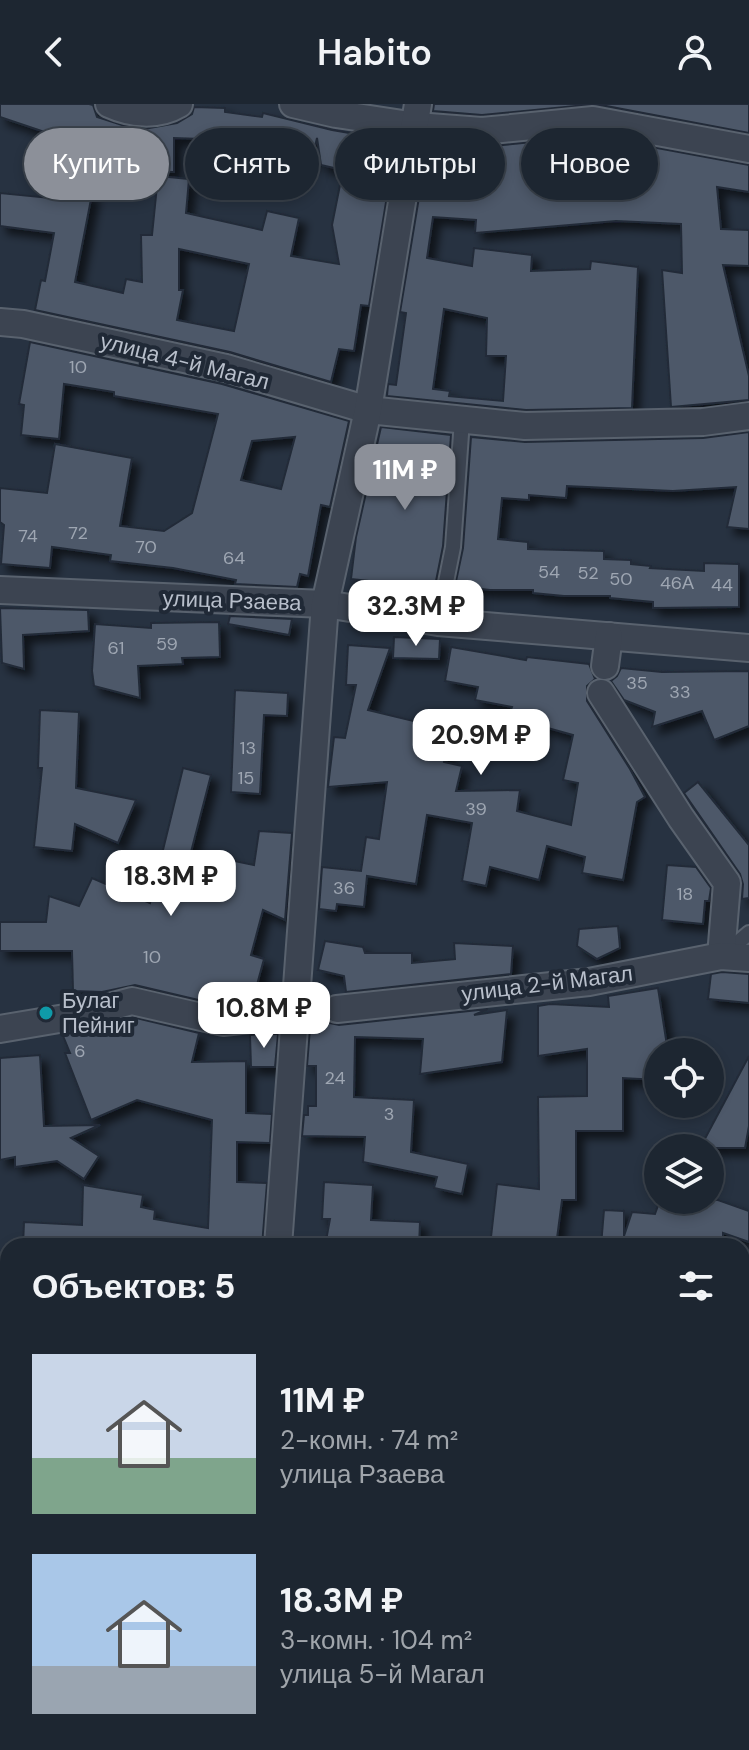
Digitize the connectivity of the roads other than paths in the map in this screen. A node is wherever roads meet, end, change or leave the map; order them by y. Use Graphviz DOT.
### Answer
graph roads {
  1 [pos="109,104"];
  2 [pos="179,104"];
  3 [pos="293,104"];
  4 [pos="417,115"];
  5 [pos="749,149"];
  6 [pos="0,322"];
  7 [pos="368,410"];
  8 [pos="749,416"];
  9 [pos="462,420"];
  10 [pos="0,590"];
  11 [pos="325,604"];
  12 [pos="438,622"];
  13 [pos="609,636"];
  14 [pos="749,648"];
  15 [pos="605,666"];
  16 [pos="601,693"];
  17 [pos="749,933"];
  18 [pos="721,956"];
  19 [pos="749,958"];
  20 [pos="337,1009"];
  21 [pos="295,1014"];
  22 [pos="0,1029"];
  23 [pos="279,1238"];
  1 -- 2 [label="street"];
  3 -- 4 [label="street"];
  4 -- 5 [label="street"];
  4 -- 7 [label="street"];
  6 -- 7 [label="street, улица 4-й Магал"];
  7 -- 9 [label="street, улица 4-й Магал"];
  7 -- 11 [label="street"];
  8 -- 9 [label="street, улица 4-й Магал"];
  9 -- 12 [label="lane"];
  10 -- 11 [label="street, улица Рзаева"];
  11 -- 12 [label="street, улица Рзаева"];
  11 -- 21 [label="street"];
  12 -- 13 [label="street, улица Рзаева"];
  13 -- 14 [label="street, улица Рзаева"];
  13 -- 15 [label="street"];
  16 -- 18 [label="street"];
  17 -- 18 [label="lane, улица 2-й Магал"];
  18 -- 19 [label="street"];
  18 -- 20 [label="street, улица 2-й Магал"];
  21 -- 22 [label="street"];
  21 -- 23 [label="street"];
}
